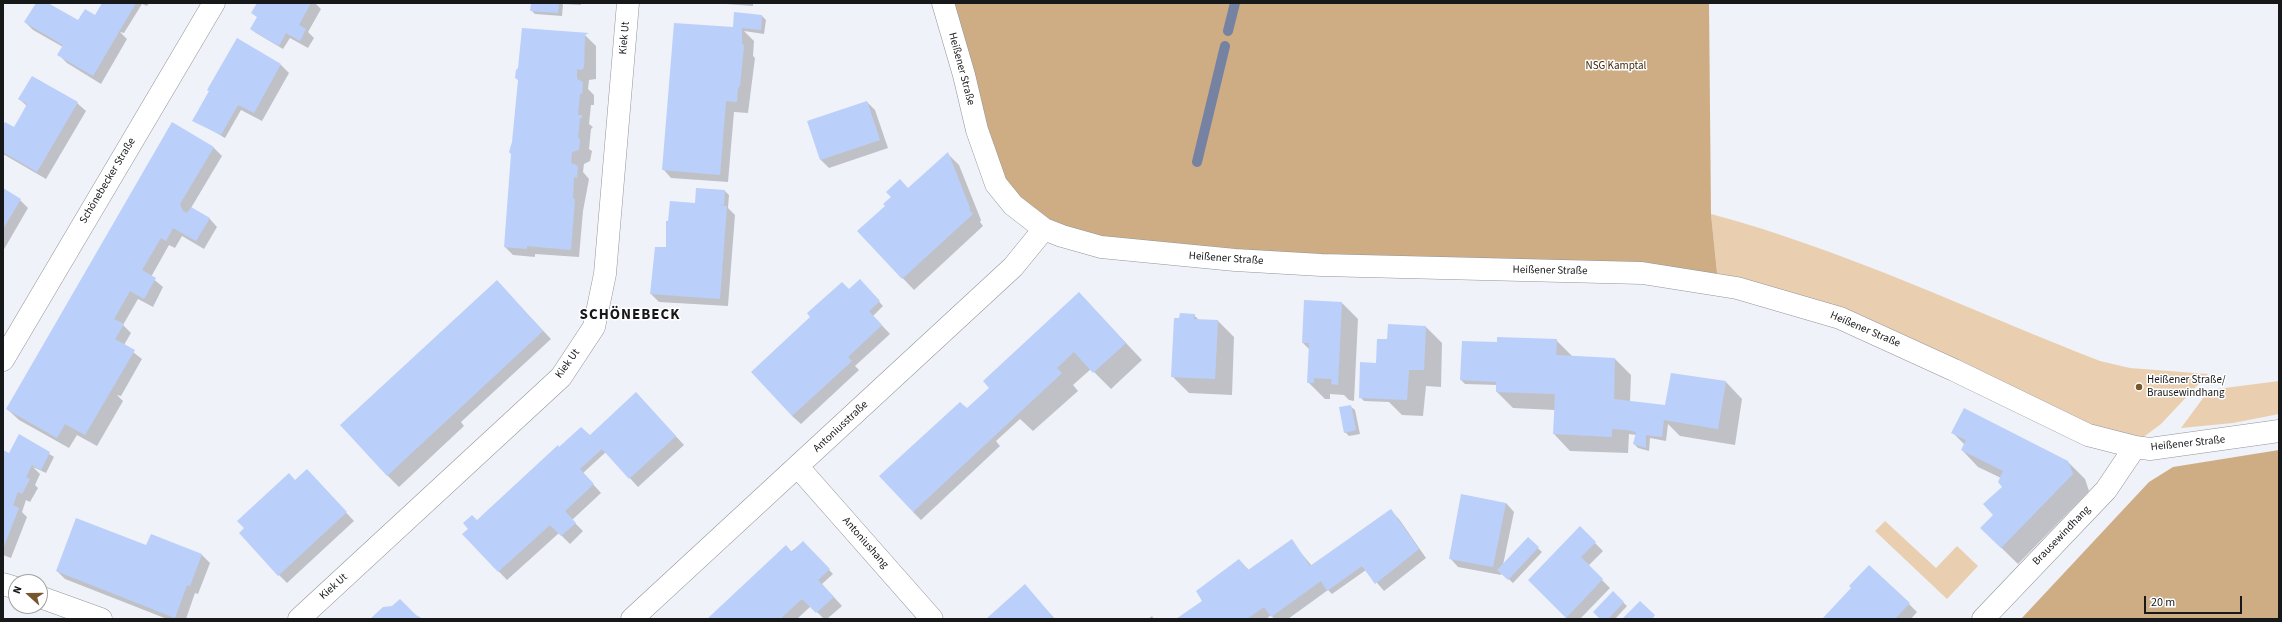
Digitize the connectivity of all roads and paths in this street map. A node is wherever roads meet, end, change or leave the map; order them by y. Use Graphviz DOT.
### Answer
graph roads {
  1 [pos="214,3"];
  2 [pos="628,3"];
  3 [pos="943,3"];
  4 [pos="1044,229"];
  5 [pos="3,360"];
  6 [pos="2279,432"];
  7 [pos="2135,448"];
  8 [pos="798,467"];
  9 [pos="48,600"];
  10 [pos="101,619"];
  11 [pos="299,619"];
  12 [pos="632,619"];
  13 [pos="932,619"];
  14 [pos="1983,619"];
  1 -- 5 [label="street, Schönebecker Straße"];
  2 -- 11 [label="street, Kiek Ut"];
  3 -- 4 [label="street, Heißener Straße"];
  4 -- 7 [label="street, Heißener Straße"];
  4 -- 8 [label="street, Antoniusstraße"];
  6 -- 7 [label="street, Heißener Straße"];
  7 -- 14 [label="street, Brausewindhang"];
  8 -- 12 [label="street, Antoniusstraße"];
  8 -- 13 [label="street, Antoniushang"];
  9 -- 10 [label="street"];
}
